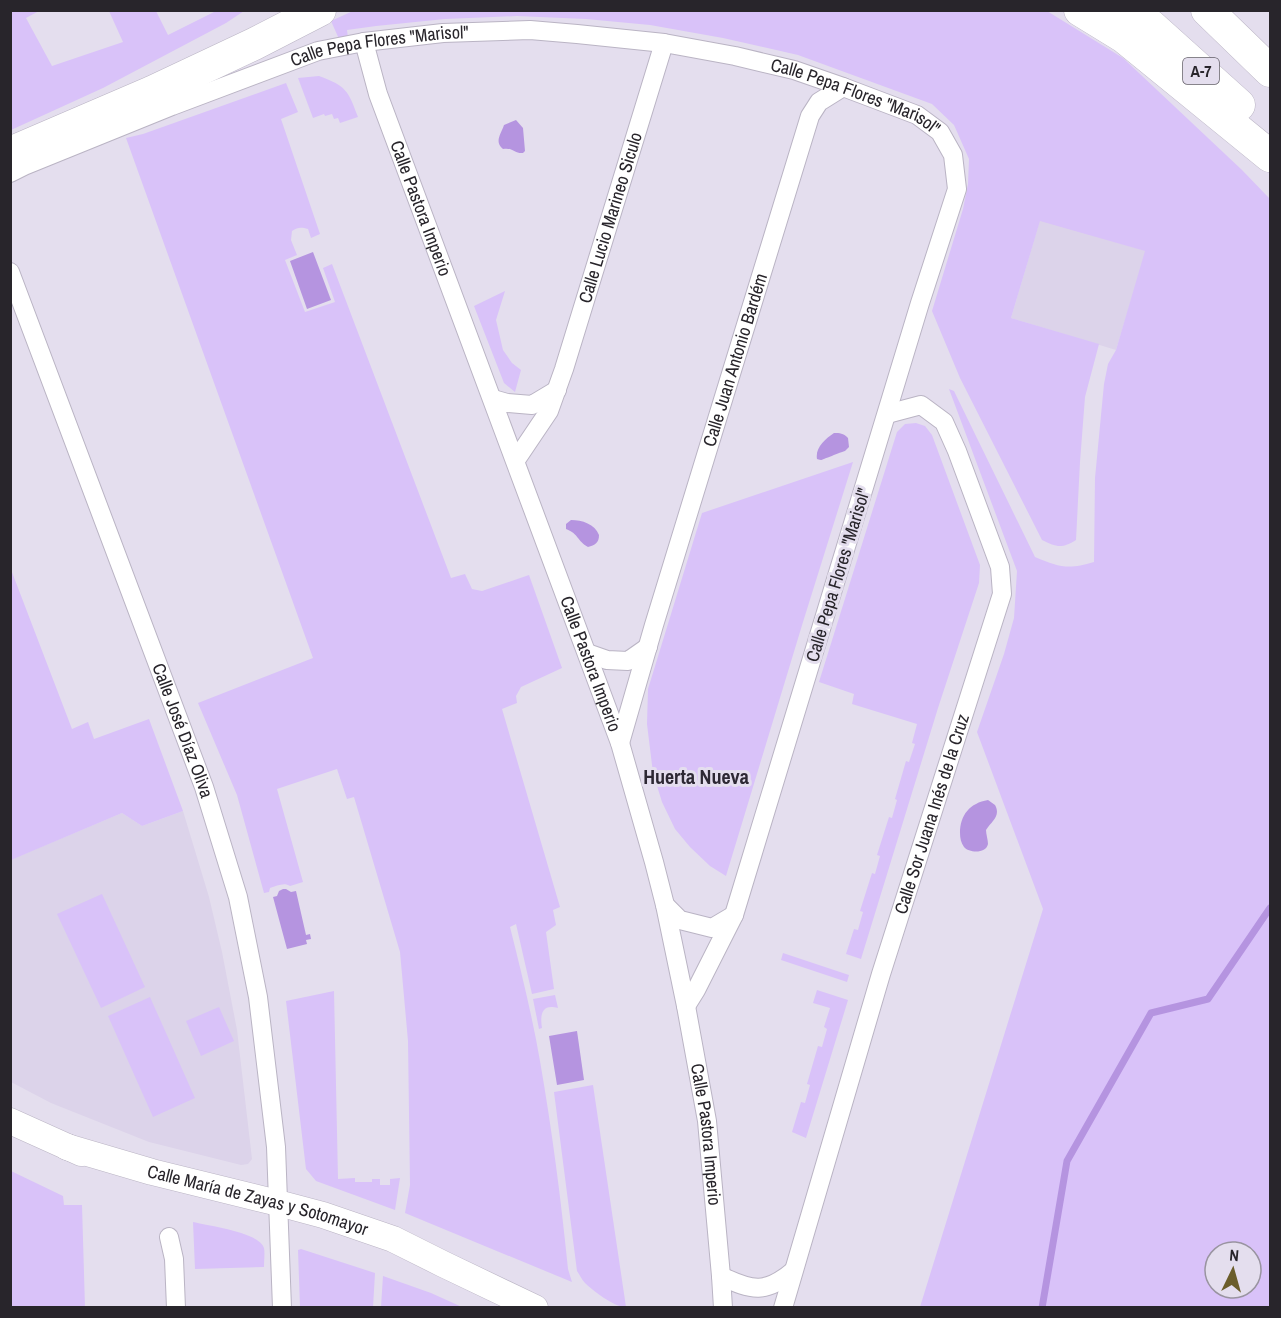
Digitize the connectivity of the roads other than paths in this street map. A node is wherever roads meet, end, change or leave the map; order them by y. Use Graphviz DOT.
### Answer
graph roads {
  1 [pos="275,10"];
  2 [pos="320,10"];
  3 [pos="1080,10"];
  4 [pos="1129,10"];
  5 [pos="1207,10"];
  6 [pos="364,42"];
  7 [pos="664,43"];
  8 [pos="1270,71"];
  9 [pos="843,87"];
  10 [pos="1270,135"];
  11 [pos="10,148"];
  12 [pos="10,153"];
  13 [pos="1270,156"];
  14 [pos="10,173"];
  15 [pos="10,272"];
  16 [pos="557,390"];
  17 [pos="493,399"];
  18 [pos="887,414"];
  19 [pos="516,460"];
  20 [pos="648,647"];
  21 [pos="586,653"];
  22 [pos="620,743"];
  23 [pos="665,906"];
  24 [pos="734,915"];
  25 [pos="686,1006"];
  26 [pos="10,1121"];
  27 [pos="279,1209"];
  28 [pos="170,1237"];
  29 [pos="793,1271"];
  30 [pos="721,1276"];
  31 [pos="176,1308"];
  32 [pos="282,1308"];
  33 [pos="534,1308"];
  34 [pos="723,1308"];
  35 [pos="783,1308"];
  1 -- 11 [label="highway"];
  2 -- 12 [label="highway"];
  3 -- 13 [label="highway"];
  4 -- 10 [label="highway, A-7"];
  5 -- 8 [label="highway, A-7"];
  6 -- 7 [label="street, Calle Pepa Flores \"Marisol\""];
  6 -- 14 [label="street, Calle Pepa Flores \"Marisol\""];
  6 -- 17 [label="street, Calle Pastora Imperio"];
  7 -- 9 [label="street, Calle Pepa Flores \"Marisol\""];
  7 -- 16 [label="street, Calle Lucio Marineo Siculo"];
  9 -- 18 [label="street, Calle Pepa Flores \"Marisol\""];
  9 -- 20 [label="street, Calle Juan Antonio Bardém"];
  15 -- 27 [label="street, Calle José Díaz Oliva"];
  16 -- 17 [label="street"];
  16 -- 19 [label="street, Calle Lucio Marineo Siculo"];
  17 -- 19 [label="street, Calle Pastora Imperio"];
  18 -- 24 [label="street, Calle Pepa Flores \"Marisol\""];
  18 -- 29 [label="street, Calle Sor Juana Inés de la Cruz"];
  19 -- 21 [label="street, Calle Pastora Imperio"];
  20 -- 21 [label="street"];
  20 -- 22 [label="street, Calle Juan Antonio Bardém"];
  21 -- 22 [label="street, Calle Pastora Imperio"];
  22 -- 23 [label="street, Calle Pastora Imperio"];
  23 -- 24 [label="street"];
  23 -- 25 [label="street, Calle Pastora Imperio"];
  24 -- 25 [label="street, Calle Pepa Flores \"Marisol\""];
  25 -- 30 [label="street, Calle Pastora Imperio"];
  26 -- 27 [label="street, Calle María de Zayas y Sotomayor"];
  27 -- 32 [label="street, Calle José Díaz Oliva"];
  27 -- 33 [label="street, Calle María de Zayas y Sotomayor"];
  28 -- 31 [label="street"];
  29 -- 30 [label="street"];
  29 -- 35 [label="street, Calle Sor Juana Inés de la Cruz"];
  30 -- 34 [label="street, Calle Pastora Imperio"];
}
